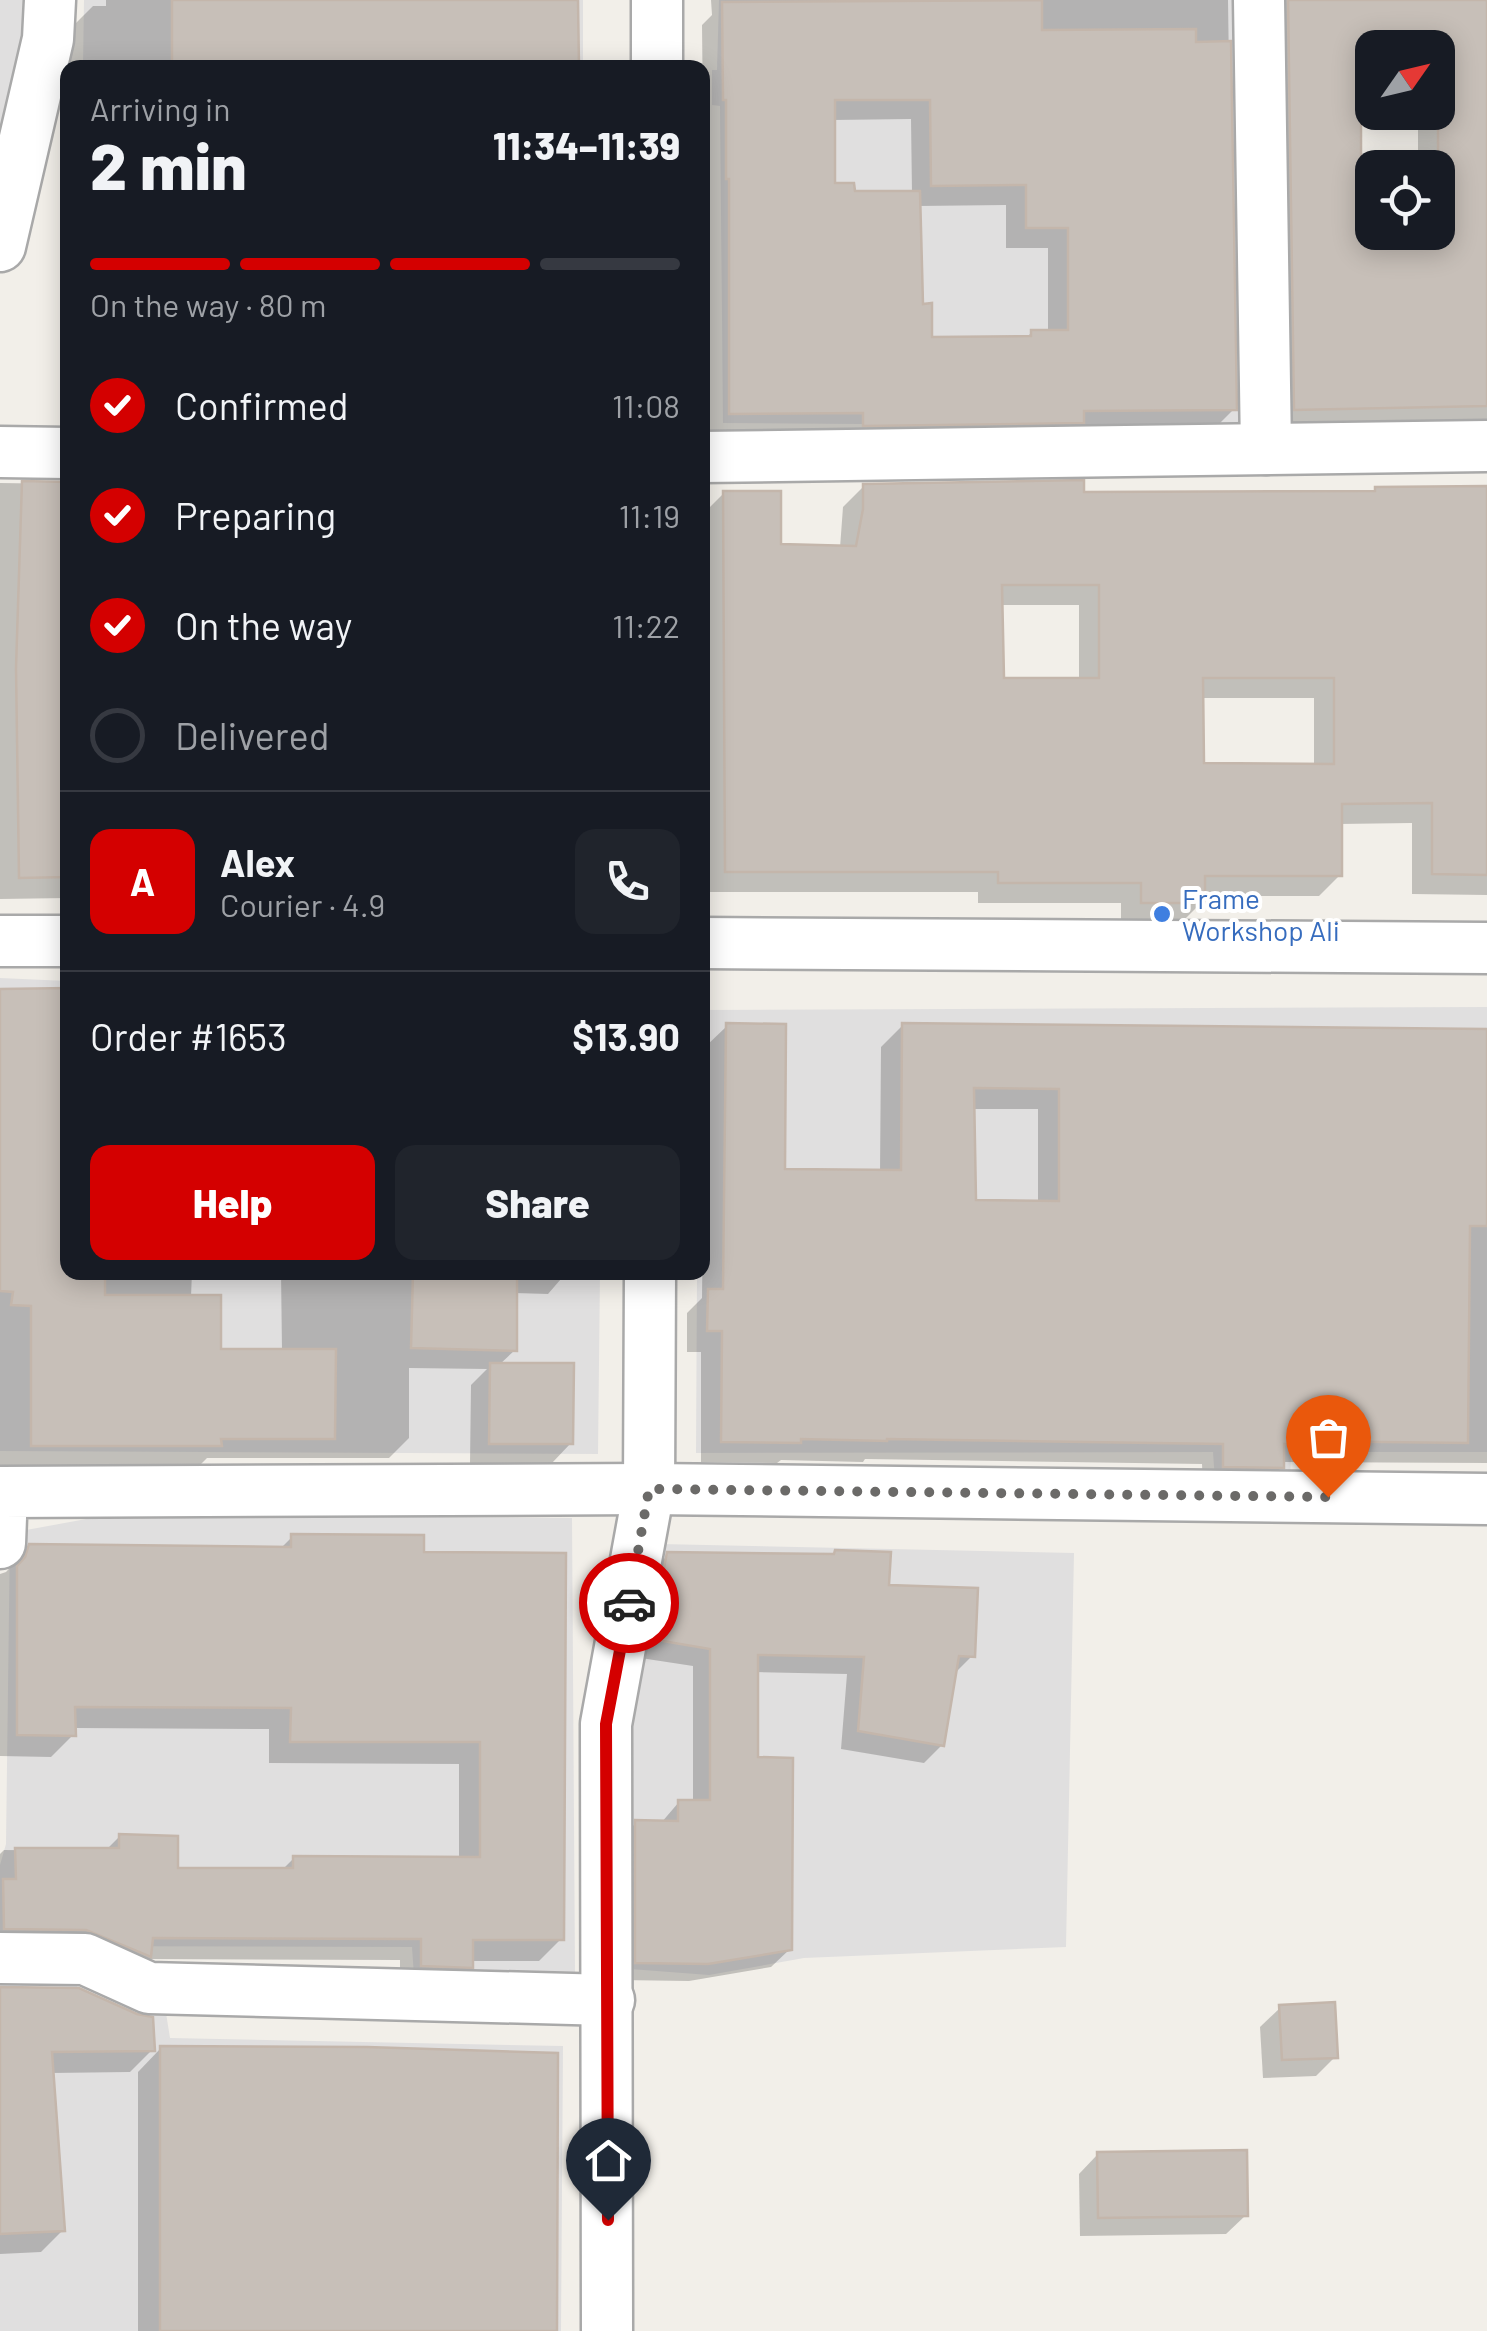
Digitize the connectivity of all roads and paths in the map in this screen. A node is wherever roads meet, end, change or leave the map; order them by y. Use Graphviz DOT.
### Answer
graph roads {
  1 [pos="50,0"];
  2 [pos="656,0"];
  3 [pos="1259,0"];
  4 [pos="657,60"];
  5 [pos="0,246"];
  6 [pos="1487,446"];
  7 [pos="1266,449"];
  8 [pos="0,452"];
  9 [pos="60,453"];
  10 [pos="710,457"];
  11 [pos="0,941"];
  12 [pos="60,942"];
  13 [pos="710,943"];
  14 [pos="1487,948"];
  15 [pos="650,1280"];
  16 [pos="649,1489"];
  17 [pos="1487,1499"];
  18 [pos="0,1543"];
  19 [pos="0,1958"];
  20 [pos="609,2000"];
  21 [pos="607,2331"];
  1 -- 5 [label="street"];
  2 -- 4 [label="street"];
  3 -- 7 [label="street"];
  6 -- 7 [label="street"];
  7 -- 10 [label="street"];
  8 -- 9 [label="street"];
  11 -- 12 [label="street"];
  13 -- 14 [label="street"];
  15 -- 16 [label="street"];
  16 -- 17 [label="street"];
  16 -- 18 [label="street"];
  16 -- 20 [label="street"];
  19 -- 20 [label="street"];
  20 -- 21 [label="street"];
}
